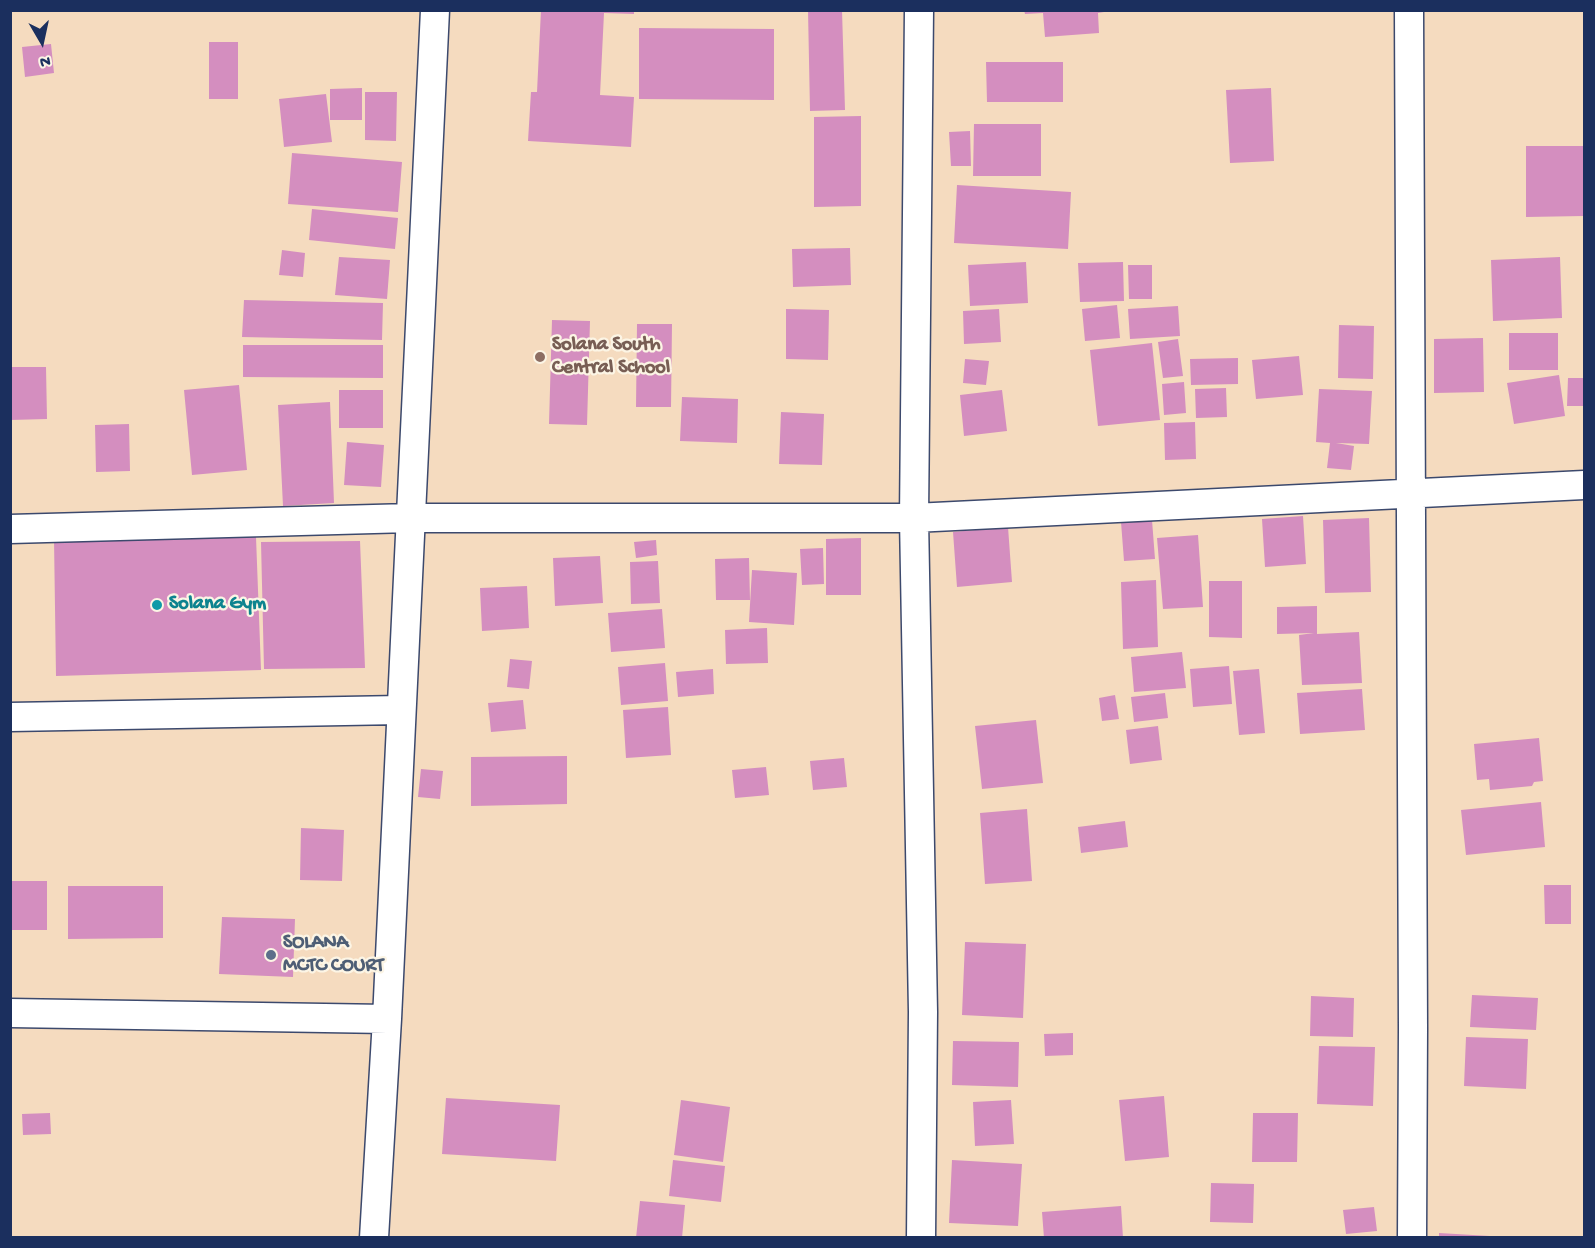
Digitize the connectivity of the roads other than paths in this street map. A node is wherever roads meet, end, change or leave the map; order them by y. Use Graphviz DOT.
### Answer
graph roads {
  1 [pos="435,10"];
  2 [pos="919,10"];
  3 [pos="1409,10"];
  4 [pos="1584,485"];
  5 [pos="1409,494"];
  6 [pos="410,518"];
  7 [pos="914,518"];
  8 [pos="10,529"];
  9 [pos="400,710"];
  10 [pos="10,717"];
  11 [pos="10,1013"];
  12 [pos="387,1019"];
  13 [pos="374,1238"];
  14 [pos="921,1238"];
  15 [pos="1412,1238"];
  1 -- 6 [label="street"];
  2 -- 7 [label="street"];
  3 -- 5 [label="street"];
  4 -- 5 [label="street"];
  5 -- 7 [label="street"];
  5 -- 15 [label="street"];
  6 -- 7 [label="street"];
  6 -- 8 [label="street"];
  6 -- 9 [label="street"];
  7 -- 14 [label="street"];
  9 -- 10 [label="street"];
  9 -- 12 [label="street"];
  11 -- 12 [label="street"];
  12 -- 13 [label="street"];
}
